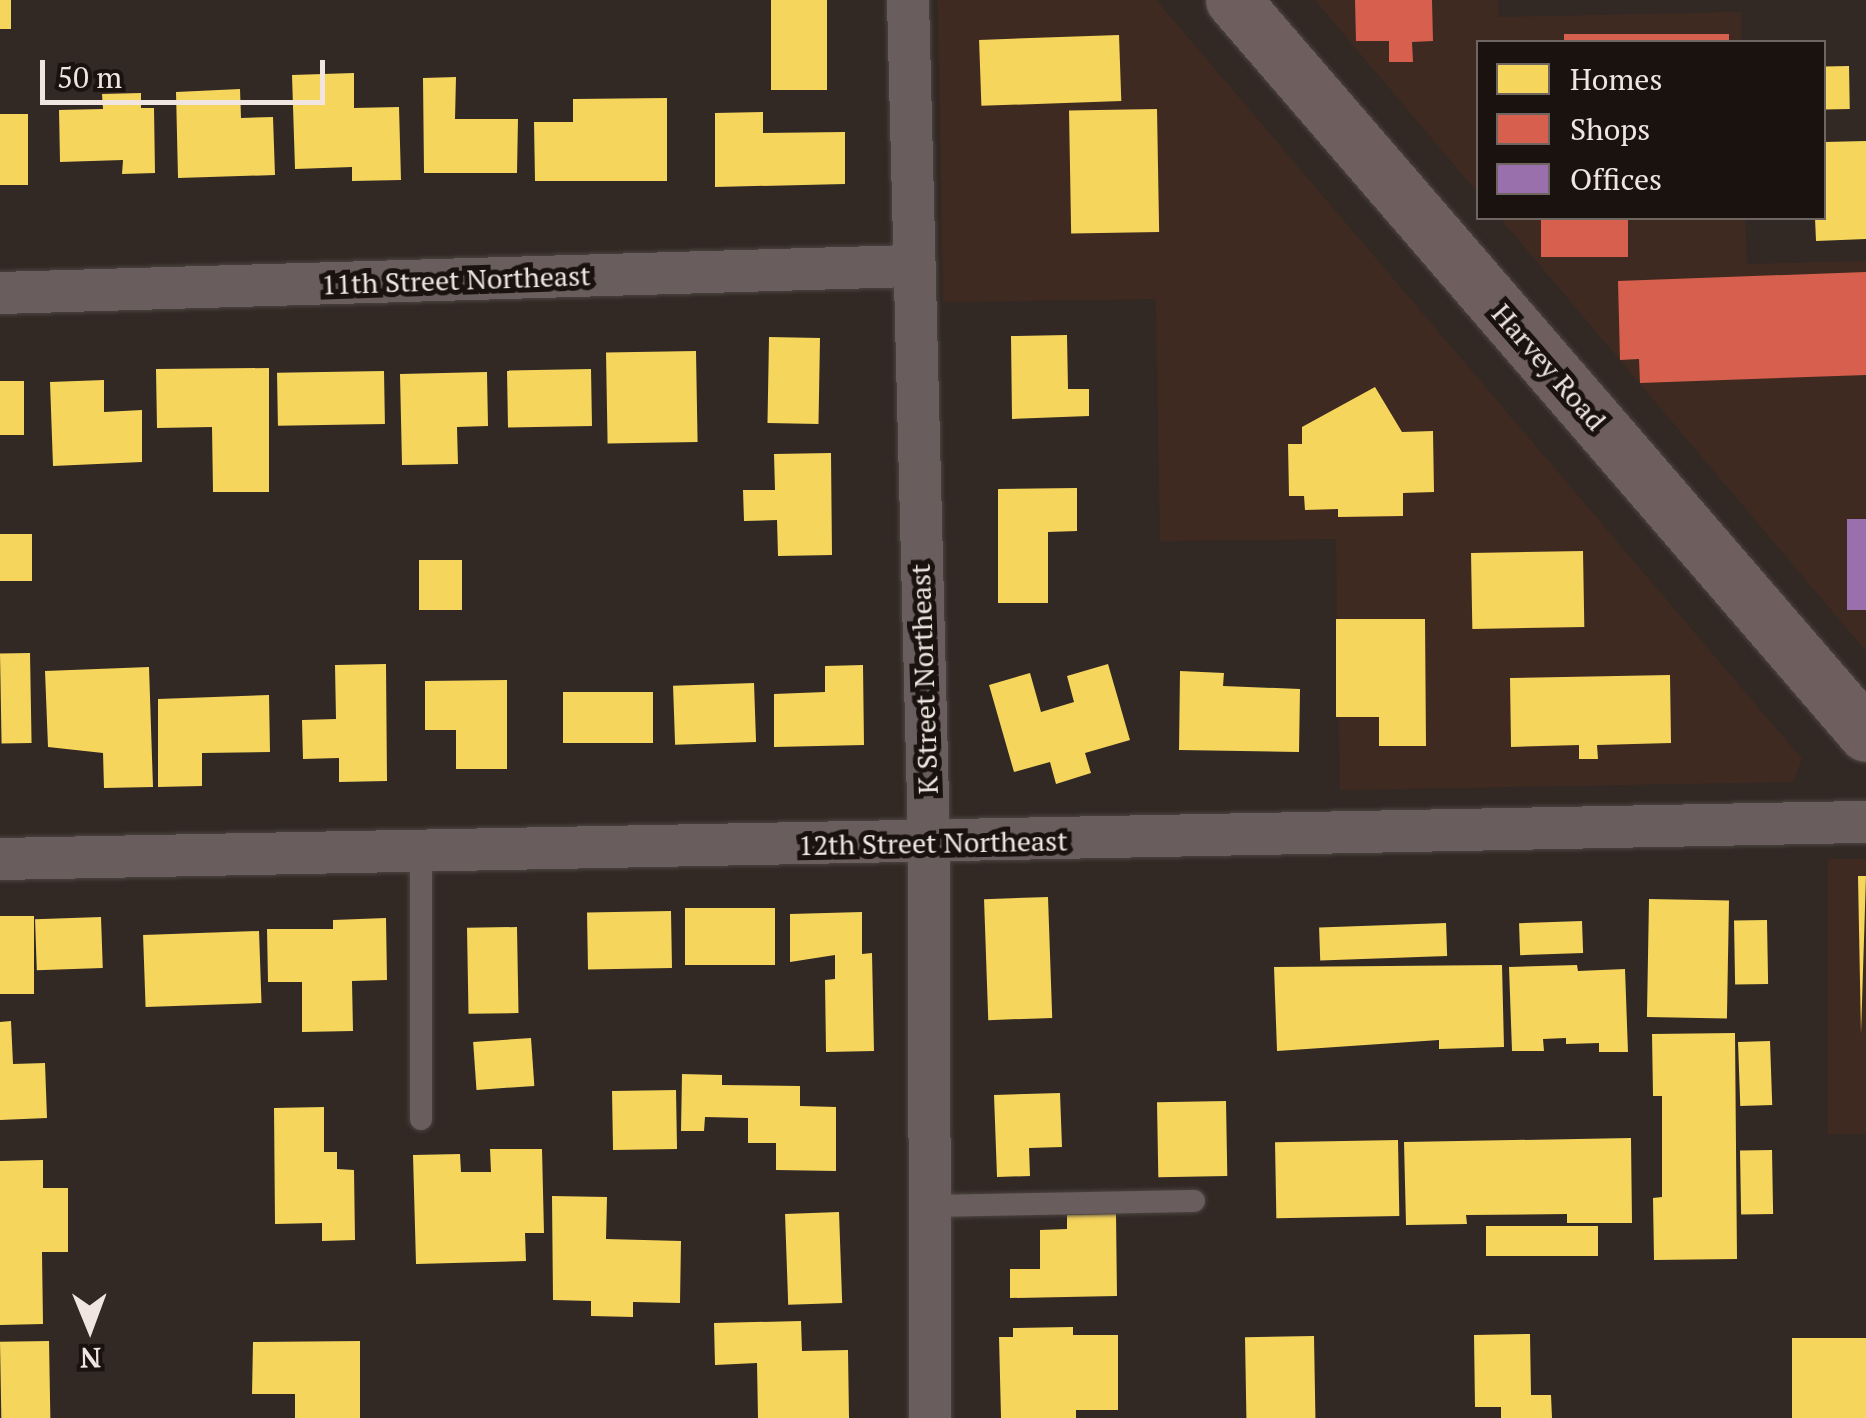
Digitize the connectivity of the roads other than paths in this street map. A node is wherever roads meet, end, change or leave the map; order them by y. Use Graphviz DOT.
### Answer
graph roads {
  1 [pos="908,0"];
  2 [pos="1233,0"];
  3 [pos="912,266"];
  4 [pos="0,293"];
  5 [pos="1866,734"];
  6 [pos="1866,822"];
  7 [pos="928,844"];
  8 [pos="421,852"];
  9 [pos="0,859"];
  10 [pos="421,1119"];
  11 [pos="1194,1200"];
  12 [pos="929,1206"];
  13 [pos="930,1418"];
  1 -- 3 [label="street, K Street Northeast"];
  2 -- 5 [label="main road, Harvey Road"];
  3 -- 4 [label="street, 11th Street Northeast"];
  3 -- 7 [label="street, K Street Northeast"];
  6 -- 7 [label="street, 12th Street Northeast"];
  7 -- 8 [label="street, 12th Street Northeast"];
  7 -- 12 [label="street, K Street Northeast"];
  8 -- 9 [label="street, 12th Street Northeast"];
  8 -- 10 [label="lane"];
  11 -- 12 [label="lane"];
  12 -- 13 [label="street, K Street Northeast"];
}
